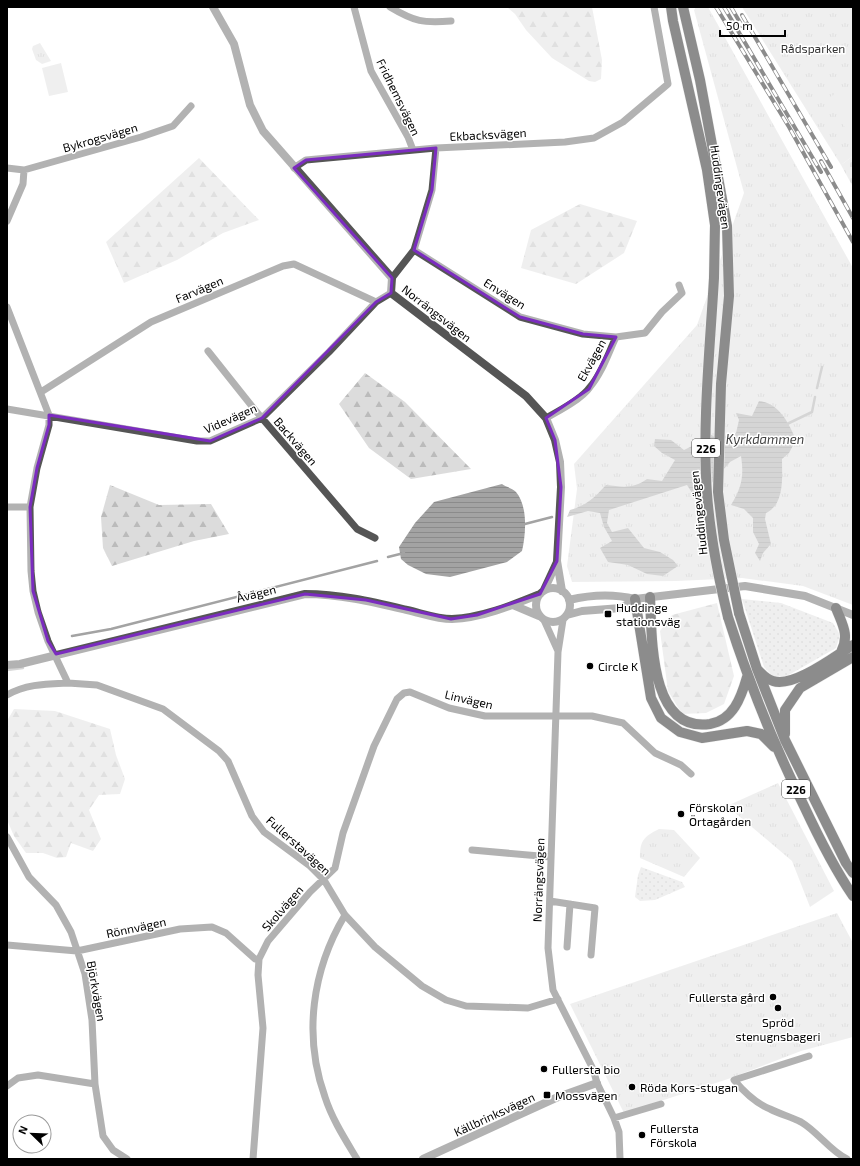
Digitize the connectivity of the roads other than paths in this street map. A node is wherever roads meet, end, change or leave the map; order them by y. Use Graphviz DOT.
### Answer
graph roads {
  1 [pos="213,7"];
  2 [pos="354,7"];
  3 [pos="390,7"];
  4 [pos="654,7"];
  5 [pos="671,7"];
  6 [pos="683,7"];
  7 [pos="451,21"];
  8 [pos="191,106"];
  9 [pos="436,148"];
  10 [pos="413,150"];
  11 [pos="7,168"];
  12 [pos="294,168"];
  13 [pos="24,170"];
  14 [pos="7,221"];
  15 [pos="414,250"];
  16 [pos="392,278"];
  17 [pos="680,285"];
  18 [pos="391,293"];
  19 [pos="376,302"];
  20 [pos="7,308"];
  21 [pos="616,337"];
  22 [pos="208,351"];
  23 [pos="41,392"];
  24 [pos="7,409"];
  25 [pos="49,415"];
  26 [pos="262,418"];
  27 [pos="546,418"];
  28 [pos="7,507"];
  29 [pos="30,507"];
  30 [pos="374,538"];
  31 [pos="557,561"];
  32 [pos="562,591"];
  33 [pos="542,592"];
  34 [pos="650,597"];
  35 [pos="635,599"];
  36 [pos="569,600"];
  37 [pos="513,605"];
  38 [pos="836,608"];
  39 [pos="853,615"];
  40 [pos="565,617"];
  41 [pos="542,618"];
  42 [pos="853,645"];
  43 [pos="558,652"];
  44 [pos="841,652"];
  45 [pos="56,654"];
  46 [pos="853,657"];
  47 [pos="7,666"];
  48 [pos="757,669"];
  49 [pos="747,677"];
  50 [pos="68,683"];
  51 [pos="404,693"];
  52 [pos="7,695"];
  53 [pos="556,717"];
  54 [pos="785,740"];
  55 [pos="777,750"];
  56 [pos="691,774"];
  57 [pos="7,837"];
  58 [pos="472,850"];
  59 [pos="551,857"];
  60 [pos="853,873"];
  61 [pos="324,880"];
  62 [pos="853,896"];
  63 [pos="550,901"];
  64 [pos="570,904"];
  65 [pos="344,915"];
  66 [pos="7,944"];
  67 [pos="567,947"];
  68 [pos="77,951"];
  69 [pos="591,955"];
  70 [pos="260,959"];
  71 [pos="558,1000"];
  72 [pos="809,1056"];
  73 [pos="596,1083"];
  74 [pos="95,1084"];
  75 [pos="7,1086"];
  76 [pos="661,1104"];
  77 [pos="614,1118"];
  78 [pos="841,1158"];
  79 [pos="127,1159"];
  80 [pos="252,1159"];
  81 [pos="357,1159"];
  82 [pos="424,1159"];
  83 [pos="620,1159"];
  1 -- 12 [label="street, Norrängsvägen"];
  2 -- 10 [label="street, Fridhemsvägen"];
  3 -- 7 [label="street"];
  4 -- 9 [label="street, Ekbacksvägen"];
  5 -- 49 [label="main road, Huddingevägen / 226, bridge"];
  6 -- 48 [label="main road, Huddingevägen / 226, bridge"];
  8 -- 13 [label="street, Bykrogsvägen"];
  9 -- 10 [label="street, Ekbacksvägen"];
  9 -- 15 [label="street"];
  10 -- 12 [label="street, Ekbacksvägen"];
  11 -- 13 [label="street, Bykrogsvägen"];
  12 -- 16 [label="street, Norrängsvägen"];
  13 -- 14 [label="street"];
  15 -- 16 [label="street"];
  15 -- 21 [label="street, Envägen"];
  16 -- 18 [label="street, Norrängsvägen"];
  17 -- 21 [label="street, Ekvägen"];
  18 -- 19 [label="street, Videvägen"];
  18 -- 27 [label="street, Norrängsvägen"];
  19 -- 23 [label="street, Farvägen"];
  19 -- 26 [label="street, Videvägen"];
  20 -- 23 [label="street"];
  21 -- 27 [label="street, Ekvägen"];
  22 -- 26 [label="street, Backvägen"];
  23 -- 25 [label="street"];
  24 -- 25 [label="street, Videvägen"];
  25 -- 26 [label="street, Videvägen"];
  25 -- 29 [label="street"];
  26 -- 30 [label="street, Backvägen"];
  27 -- 31 [label="street, Norrängsvägen"];
  28 -- 29 [label="street"];
  29 -- 45 [label="street"];
  31 -- 32 [label="street, Norrängsvägen"];
  31 -- 33 [label="street, Norrängsvägen"];
  32 -- 33 [label="street"];
  32 -- 36 [label="street"];
  33 -- 37 [label="street, Åvägen"];
  33 -- 41 [label="street"];
  34 -- 35 [label="street"];
  34 -- 38 [label="street"];
  34 -- 49 [label="main road"];
  35 -- 36 [label="street"];
  35 -- 40 [label="street"];
  35 -- 55 [label="main road"];
  36 -- 40 [label="street"];
  37 -- 41 [label="street"];
  37 -- 45 [label="street, Åvägen"];
  38 -- 39 [label="street"];
  38 -- 44 [label="main road"];
  40 -- 41 [label="street"];
  40 -- 43 [label="street, Norrängsvägen"];
  41 -- 43 [label="street, Norrängsvägen"];
  42 -- 44 [label="main road"];
  43 -- 53 [label="street, Norrängsvägen"];
  44 -- 48 [label="main road"];
  45 -- 47 [label="street, Åvägen"];
  45 -- 50 [label="street"];
  46 -- 54 [label="main road"];
  48 -- 54 [label="main road, Huddingevägen / 226"];
  49 -- 55 [label="main road, Huddingevägen / 226"];
  50 -- 52 [label="street, Fullerstavägen"];
  50 -- 61 [label="street, Fullerstavägen"];
  51 -- 53 [label="street, Linvägen"];
  51 -- 61 [label="street, Skolvägen"];
  53 -- 56 [label="street, Linvägen"];
  53 -- 59 [label="street, Norrängsvägen"];
  54 -- 60 [label="main road, Huddingevägen / 226"];
  55 -- 62 [label="main road, Huddingevägen / 226"];
  57 -- 68 [label="street, Björkvägen"];
  58 -- 59 [label="street"];
  59 -- 63 [label="street, Norrängsvägen"];
  61 -- 65 [label="street, Fullerstavägen"];
  61 -- 70 [label="street, Skolvägen"];
  63 -- 64 [label="street"];
  63 -- 71 [label="street, Norrängsvägen"];
  64 -- 67 [label="street"];
  64 -- 69 [label="street"];
  65 -- 71 [label="street, Fullerstavägen"];
  65 -- 81 [label="street"];
  66 -- 68 [label="street, Rönnvägen"];
  68 -- 70 [label="street, Rönnvägen"];
  68 -- 74 [label="street, Björkvägen"];
  70 -- 80 [label="street, Skolvägen"];
  71 -- 73 [label="street, Norrängsvägen"];
  72 -- 78 [label="street"];
  73 -- 77 [label="street, Norrängsvägen"];
  73 -- 82 [label="street, Källbrinksvägen"];
  74 -- 75 [label="street"];
  74 -- 79 [label="street, Björkvägen"];
  76 -- 77 [label="street"];
  77 -- 83 [label="street"];
}
